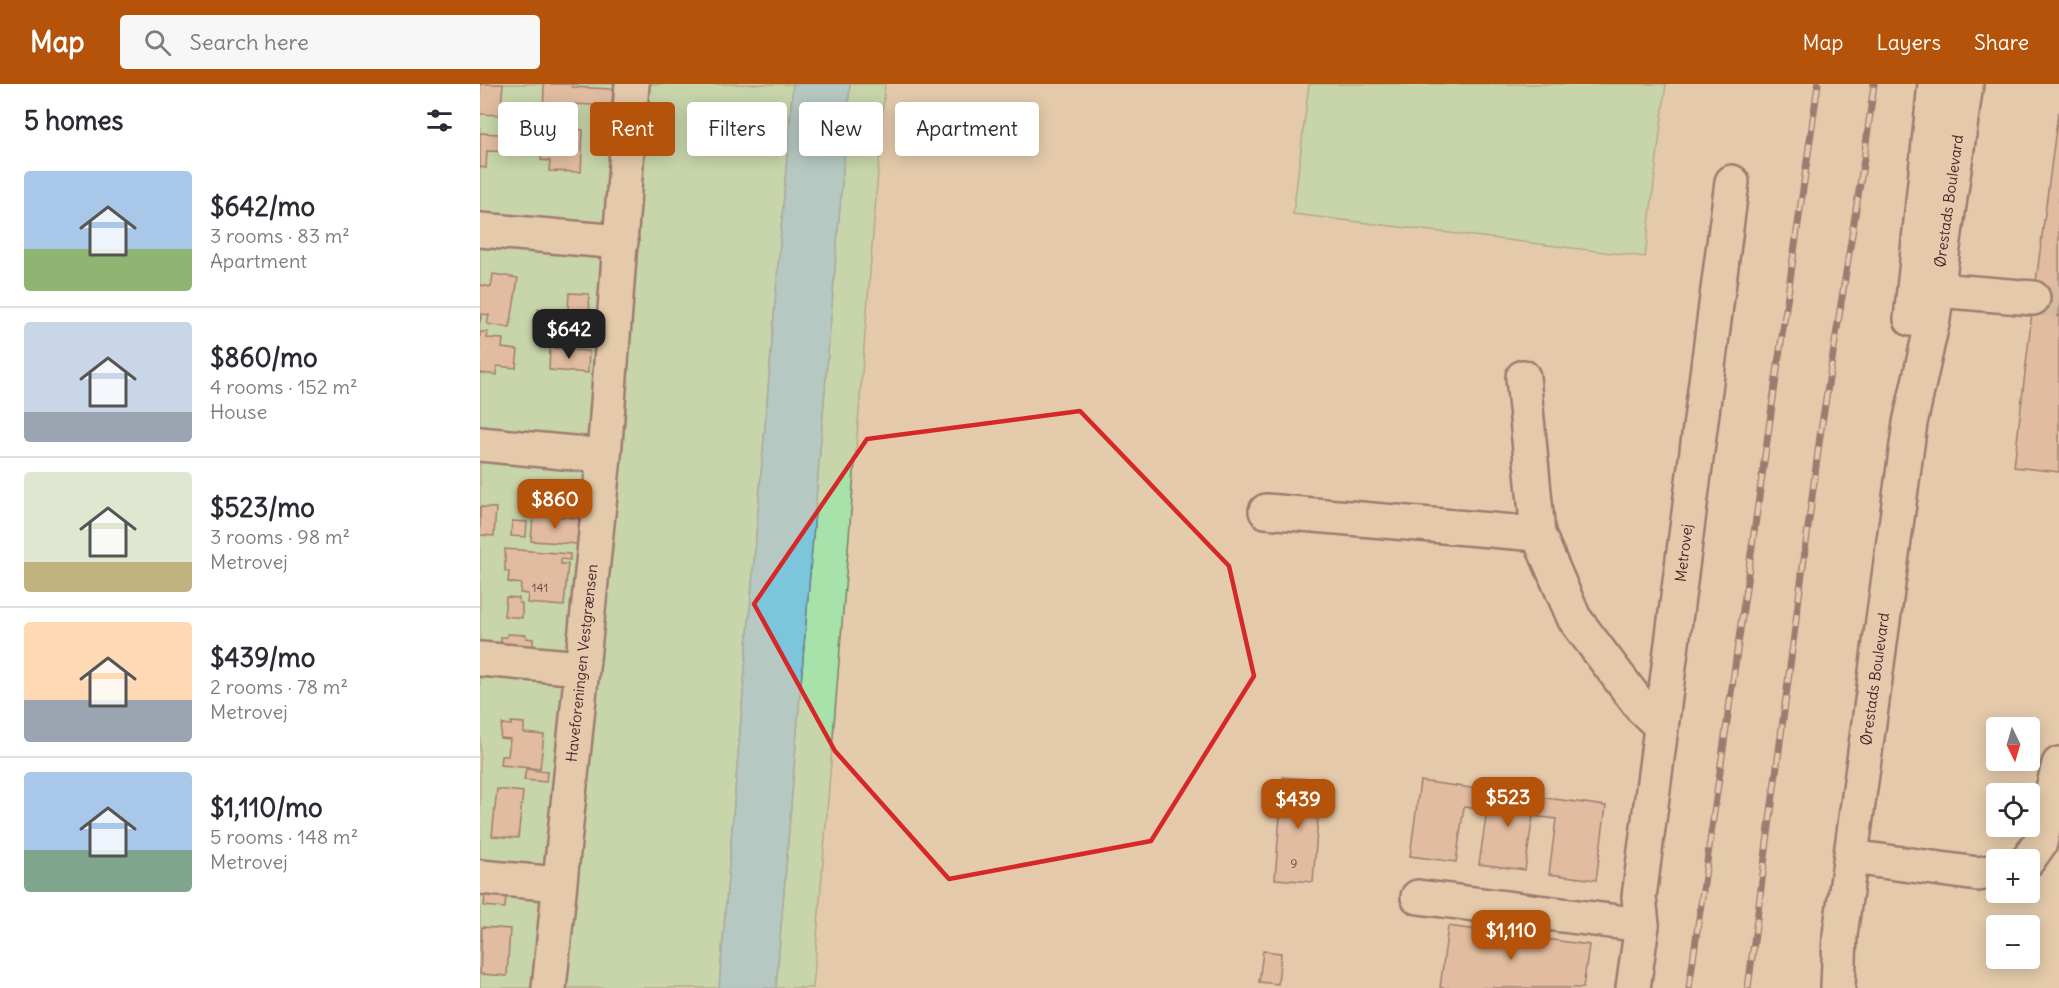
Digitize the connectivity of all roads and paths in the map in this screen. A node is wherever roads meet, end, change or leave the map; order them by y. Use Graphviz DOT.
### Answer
graph roads {
  1 [pos="632,84"];
  2 [pos="1935,84"];
  3 [pos="1966,84"];
  4 [pos="1732,182"];
  5 [pos="480,230"];
  6 [pos="621,242"];
  7 [pos="1937,290"];
  8 [pos="2033,298"];
  9 [pos="1523,377"];
  10 [pos="1910,423"];
  11 [pos="480,444"];
  12 [pos="604,456"];
  13 [pos="1266,511"];
  14 [pos="1539,534"];
  15 [pos="480,659"];
  16 [pos="581,668"];
  17 [pos="1661,726"];
  18 [pos="2059,764"];
  19 [pos="2036,849"];
  20 [pos="1851,857"];
  21 [pos="1986,872"];
  22 [pos="480,877"];
  23 [pos="558,884"];
  24 [pos="1418,897"];
  25 [pos="1642,925"];
  26 [pos="1840,935"];
  27 [pos="549,988"];
  28 [pos="1633,988"];
  29 [pos="1824,988"];
  30 [pos="1838,988"];
  1 -- 6 [label="street, Haveforeningen Vestgrænsen"];
  2 -- 10 [label="street, Ørestads Boulevard"];
  3 -- 7 [label="street, Ørestads Boulevard"];
  4 -- 17 [label="street, Metrovej"];
  5 -- 6 [label="street"];
  6 -- 12 [label="street, Haveforeningen Vestgrænsen"];
  7 -- 8 [label="street"];
  7 -- 10 [label="street, Ørestads Boulevard"];
  9 -- 14 [label="street"];
  10 -- 20 [label="street, Ørestads Boulevard"];
  11 -- 12 [label="street"];
  12 -- 16 [label="street, Haveforeningen Vestgrænsen"];
  13 -- 14 [label="street"];
  14 -- 17 [label="street"];
  15 -- 16 [label="street"];
  16 -- 23 [label="street, Haveforeningen Vestgrænsen"];
  17 -- 25 [label="street, Metrovej"];
  18 -- 19 [label="street"];
  20 -- 21 [label="street"];
  20 -- 26 [label="street, Ørestads Boulevard"];
  22 -- 23 [label="street"];
  23 -- 27 [label="street, Haveforeningen Vestgrænsen"];
  24 -- 25 [label="street"];
  25 -- 28 [label="street, Metrovej"];
  26 -- 29 [label="street, Ørestads Boulevard"];
  26 -- 30 [label="street, Ørestads Boulevard"];
}
